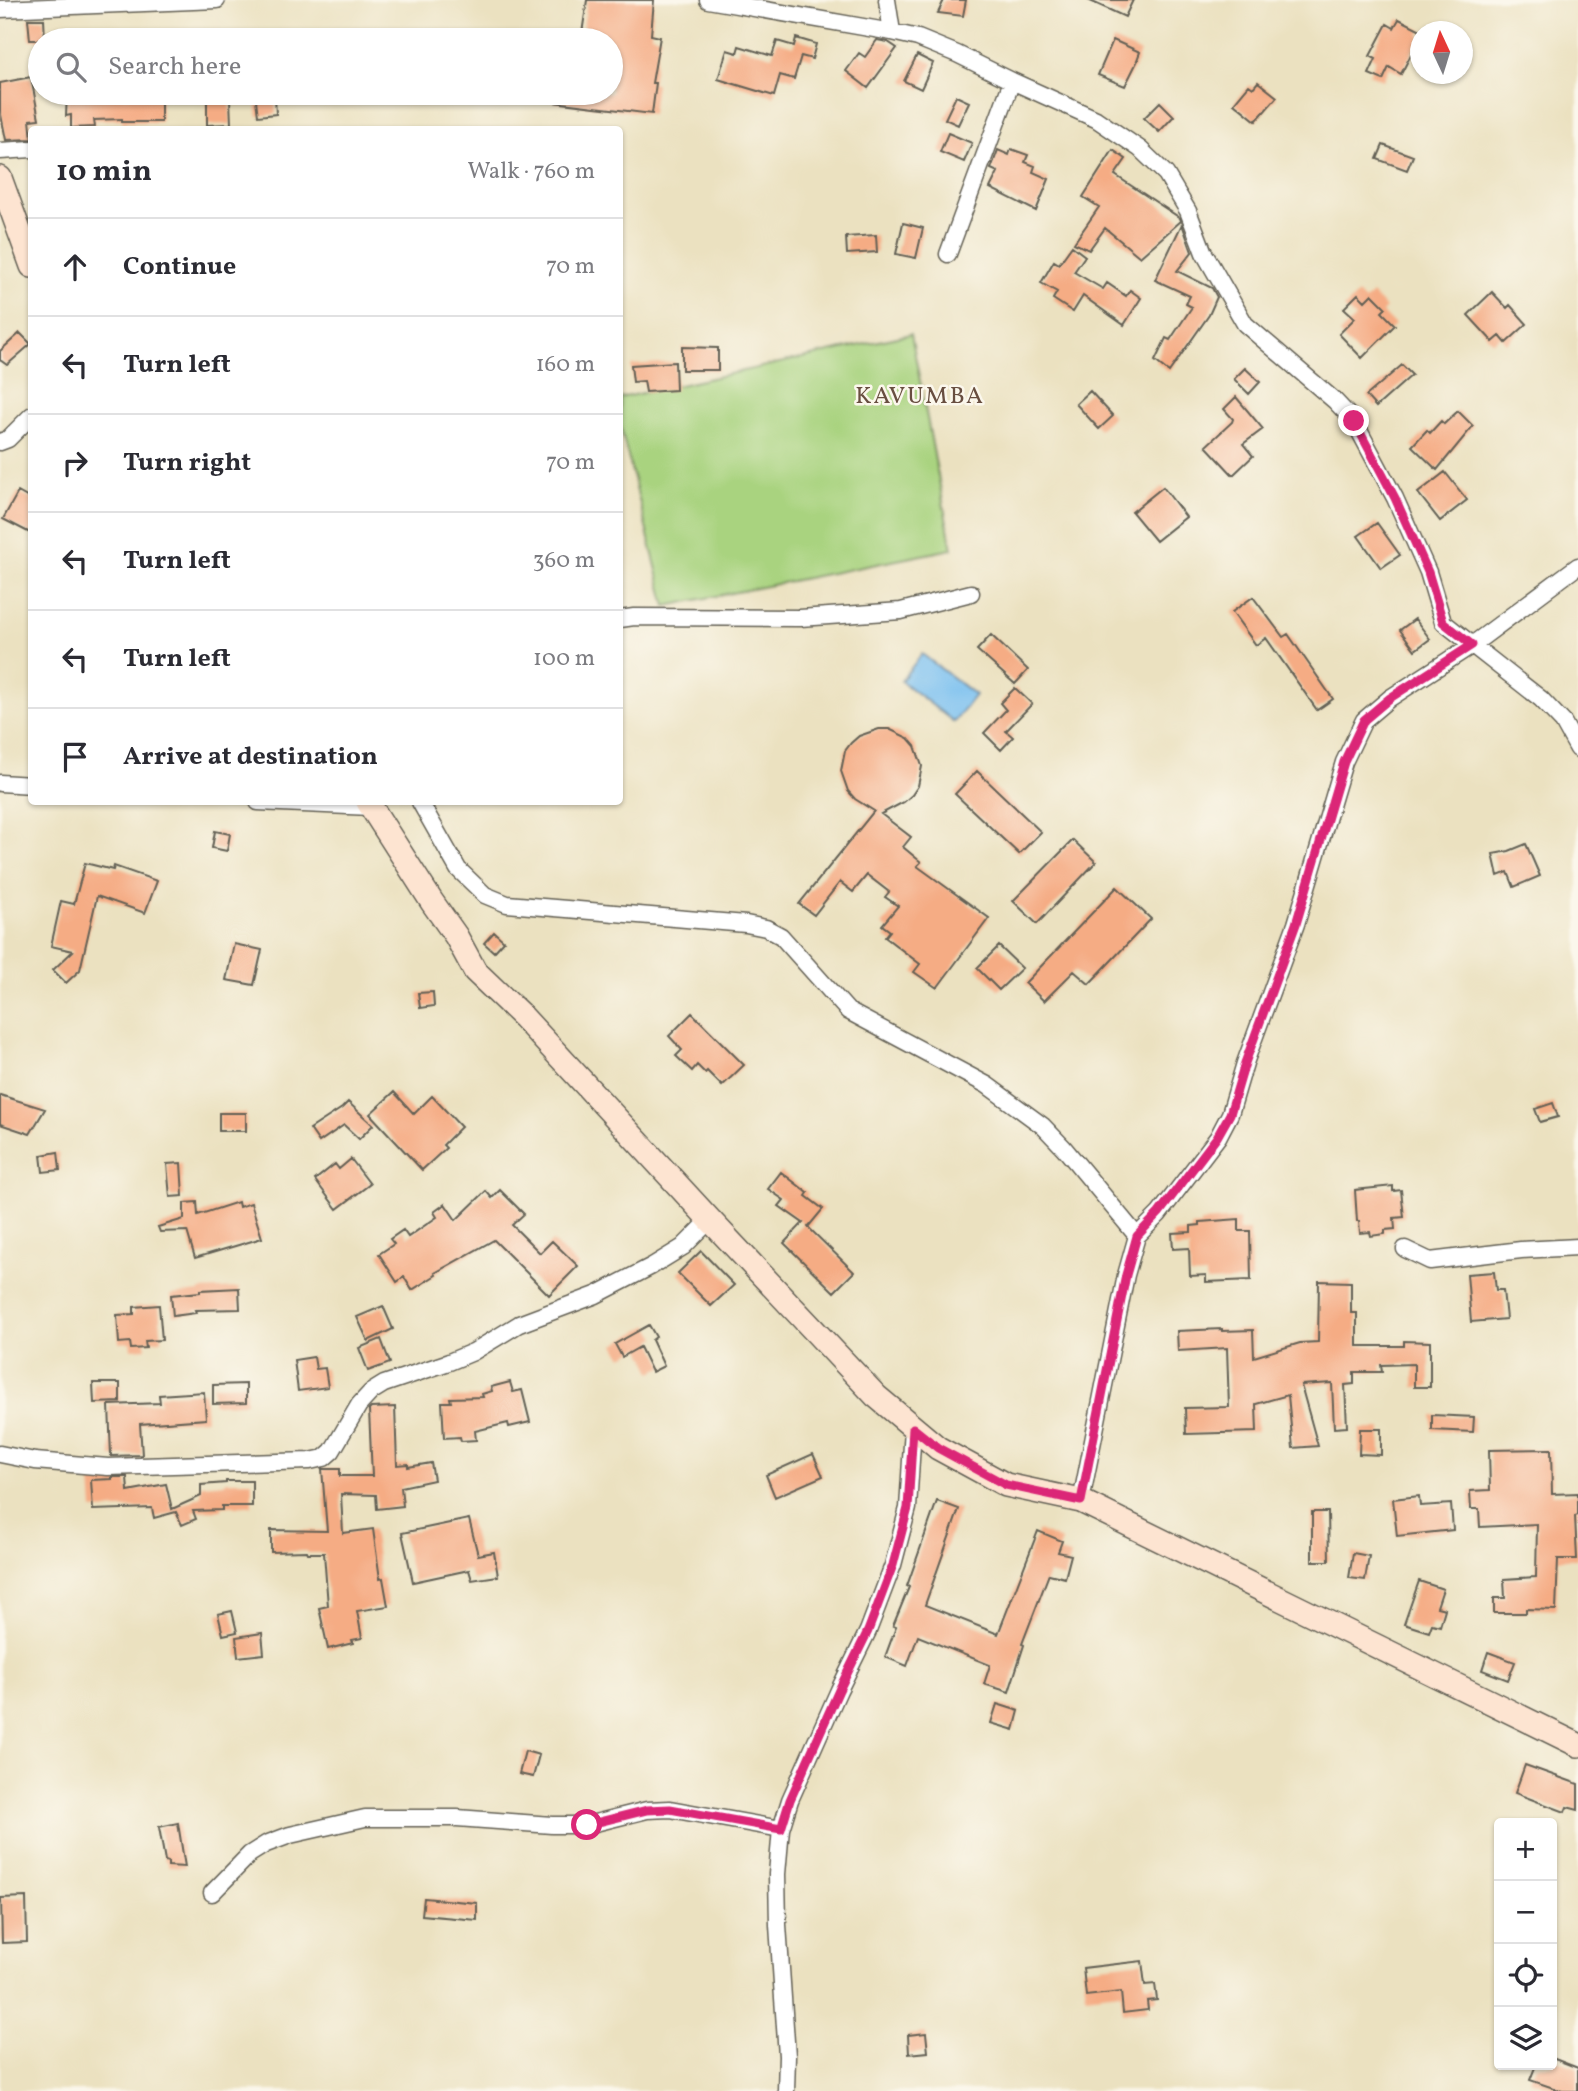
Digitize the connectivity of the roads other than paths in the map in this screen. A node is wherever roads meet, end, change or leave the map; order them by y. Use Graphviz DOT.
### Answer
graph roads {
  1 [pos="217,0"];
  2 [pos="708,0"];
  3 [pos="887,0"];
  4 [pos="0,9"];
  5 [pos="891,32"];
  6 [pos="1012,81"];
  7 [pos="28,149"];
  8 [pos="0,151"];
  9 [pos="0,178"];
  10 [pos="948,254"];
  11 [pos="28,255"];
  12 [pos="28,419"];
  13 [pos="0,442"];
  14 [pos="1578,566"];
  15 [pos="971,593"];
  16 [pos="623,619"];
  17 [pos="1472,645"];
  18 [pos="1578,749"];
  19 [pos="0,783"];
  20 [pos="28,785"];
  21 [pos="371,805"];
  22 [pos="423,805"];
  23 [pos="710,1220"];
  24 [pos="1137,1236"];
  25 [pos="1578,1247"];
  26 [pos="1405,1249"];
  27 [pos="913,1428"];
  28 [pos="0,1454"];
  29 [pos="1081,1501"];
  30 [pos="1578,1745"];
  31 [pos="781,1829"];
  32 [pos="212,1893"];
  33 [pos="786,2091"];
  1 -- 4 [label="street"];
  2 -- 5 [label="street"];
  3 -- 5 [label="street"];
  5 -- 6 [label="street"];
  6 -- 10 [label="street"];
  6 -- 17 [label="street"];
  7 -- 8 [label="street"];
  9 -- 11 [label="street"];
  12 -- 13 [label="street"];
  14 -- 17 [label="street"];
  15 -- 16 [label="street"];
  17 -- 18 [label="street"];
  17 -- 24 [label="street"];
  19 -- 20 [label="street"];
  21 -- 23 [label="street"];
  22 -- 24 [label="street"];
  23 -- 27 [label="street"];
  23 -- 28 [label="street"];
  24 -- 29 [label="street"];
  25 -- 26 [label="street"];
  27 -- 29 [label="street"];
  27 -- 31 [label="street"];
  29 -- 30 [label="street"];
  31 -- 32 [label="street"];
  31 -- 33 [label="street"];
}
